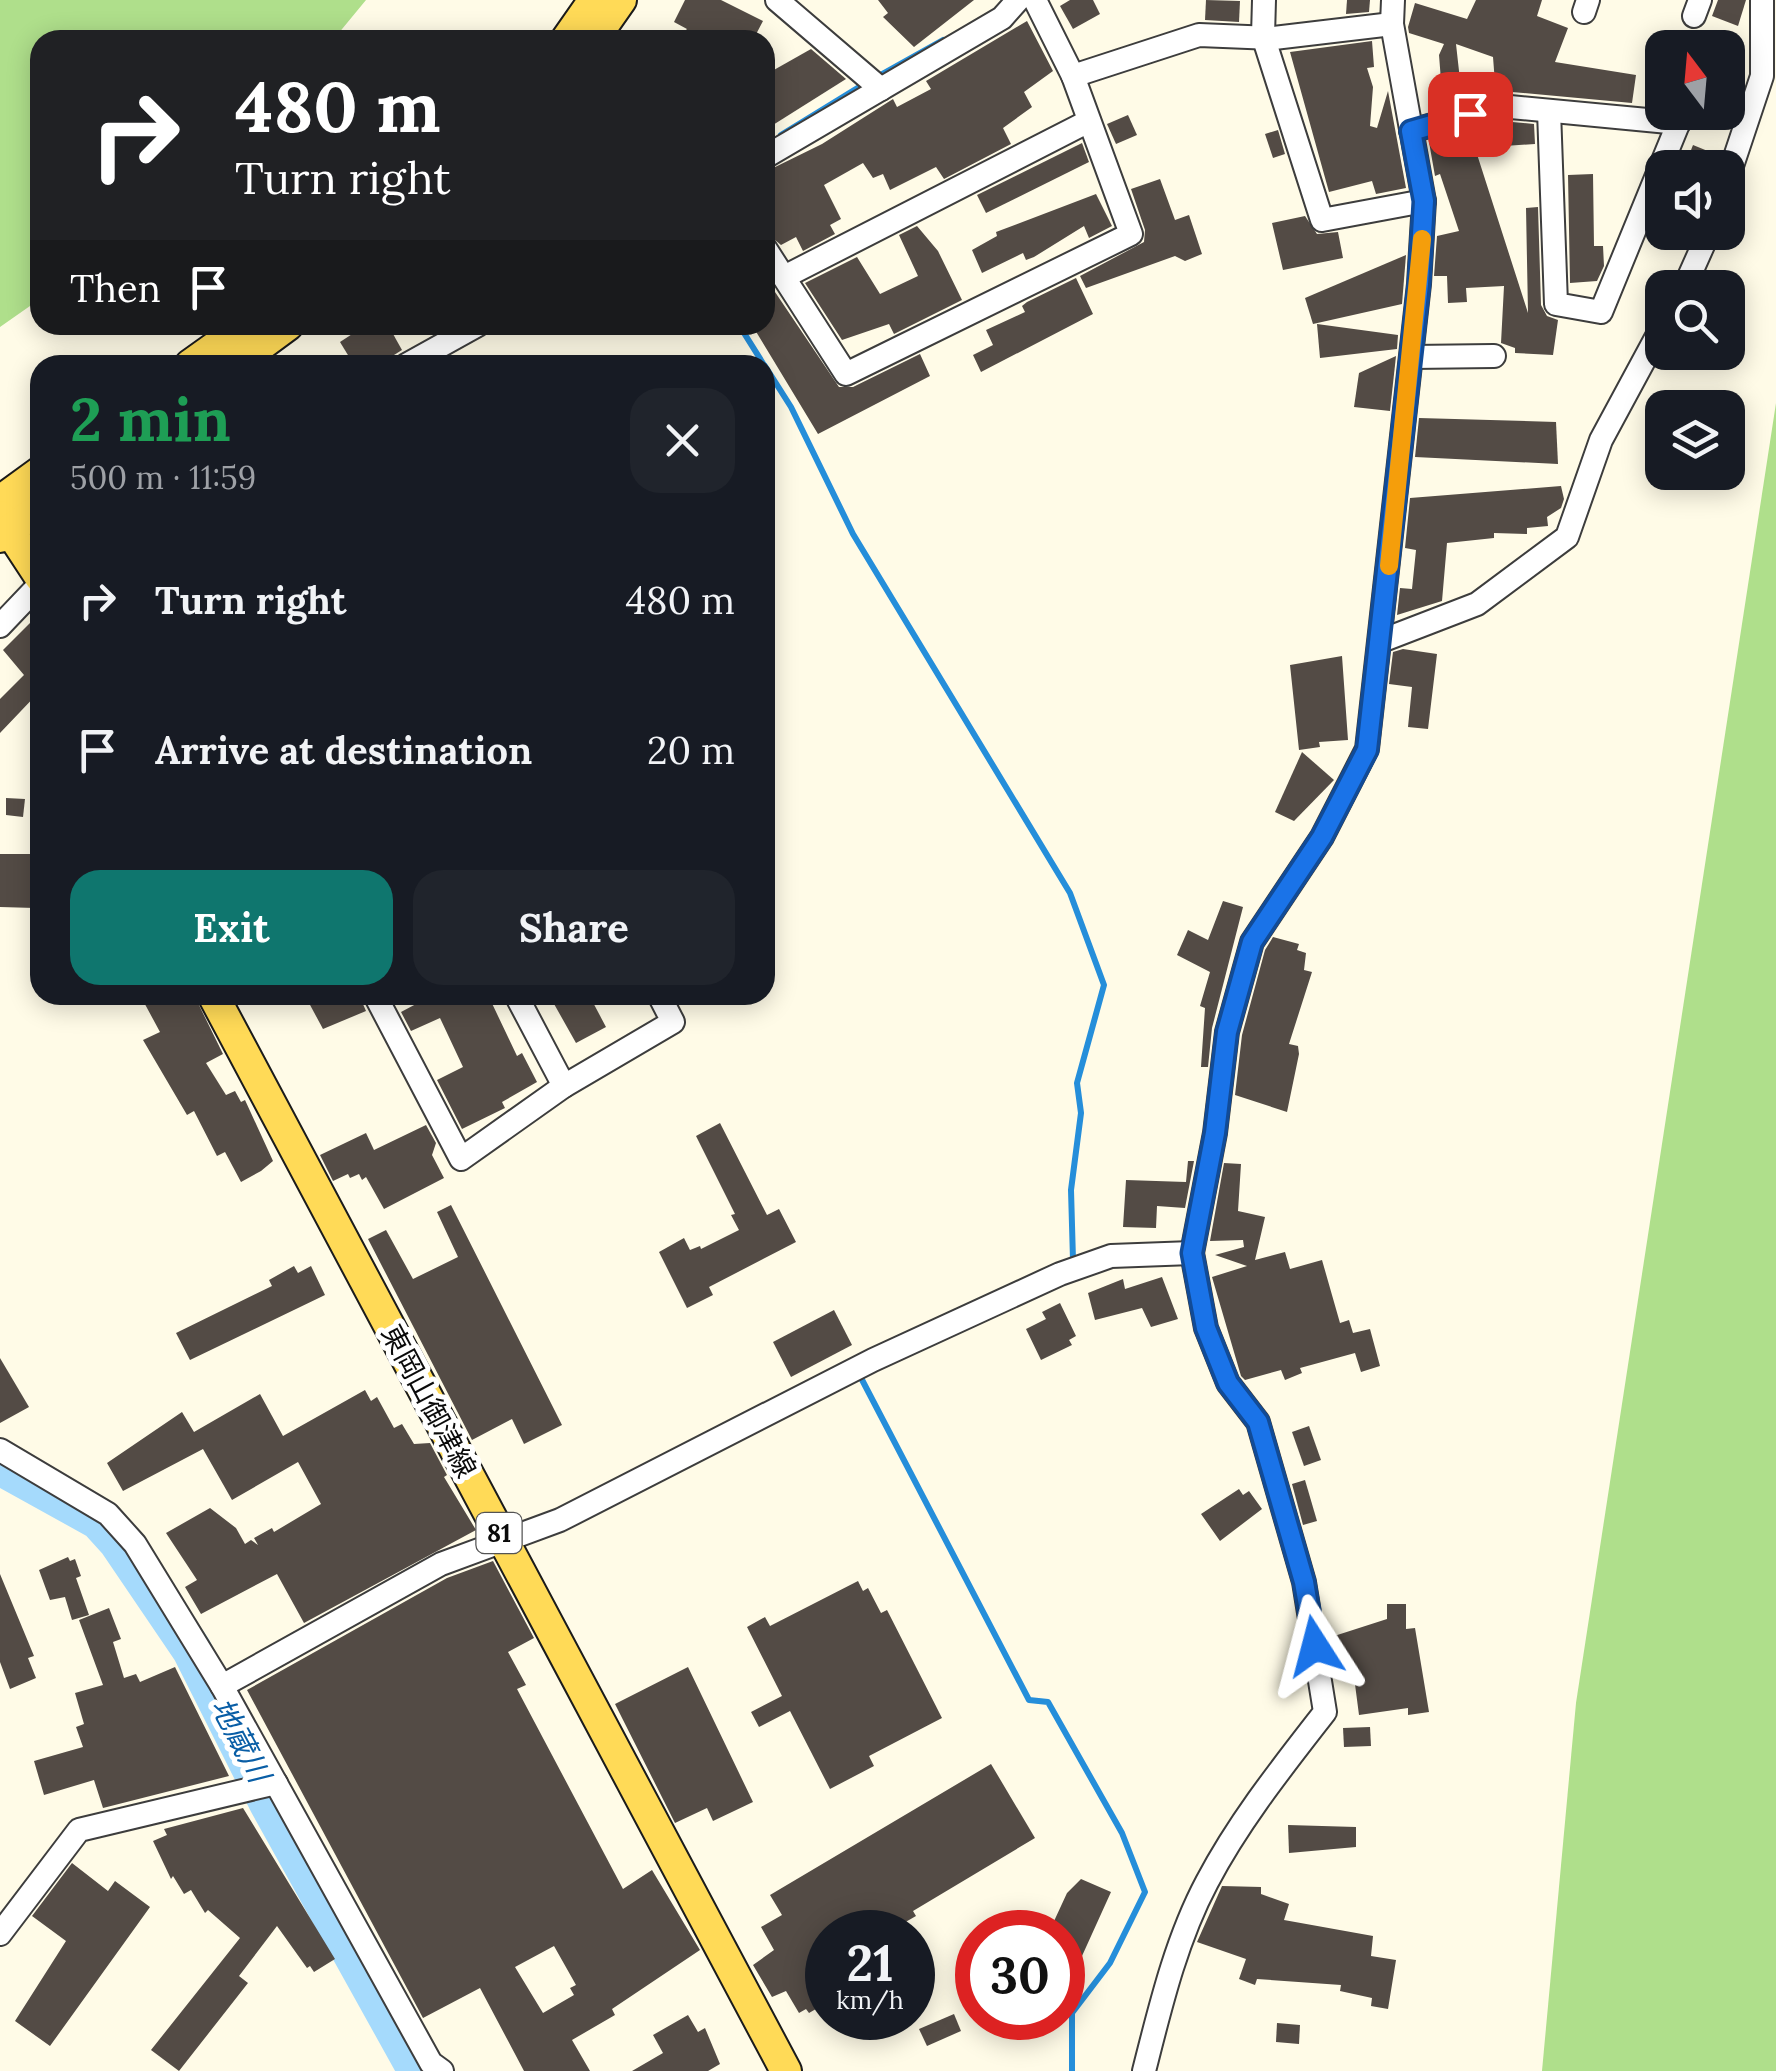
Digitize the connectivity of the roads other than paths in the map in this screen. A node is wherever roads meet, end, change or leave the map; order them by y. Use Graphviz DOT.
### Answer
graph roads {
  1 [pos="594,0"];
  2 [pos="620,0"];
  3 [pos="777,0"];
  4 [pos="1018,0"];
  5 [pos="1035,0"];
  6 [pos="1264,0"];
  7 [pos="1393,0"];
  8 [pos="1762,0"];
  9 [pos="1392,24"];
  10 [pos="573,30"];
  11 [pos="600,30"];
  12 [pos="1263,36"];
  13 [pos="1072,76"];
  14 [pos="881,88"];
  15 [pos="1548,111"];
  16 [pos="1645,116"];
  17 [pos="1089,121"];
  18 [pos="1676,130"];
  19 [pos="1411,131"];
  20 [pos="1737,150"];
  21 [pos="775,151"];
  22 [pos="1424,201"];
  23 [pos="775,263"];
  24 [pos="784,277"];
  25 [pos="232,335"];
  26 [pos="274,335"];
  27 [pos="460,335"];
  28 [pos="204,355"];
  29 [pos="248,355"];
  30 [pos="424,355"];
  31 [pos="1412,356"];
  32 [pos="1494,356"];
  33 [pos="1645,358"];
  34 [pos="30,479"];
  35 [pos="0,500"];
  36 [pos="30,513"];
  37 [pos="3,528"];
  38 [pos="30,567"];
  39 [pos="30,592"];
  40 [pos="0,626"];
  41 [pos="1382,641"];
  42 [pos="218,1005"];
  43 [pos="379,1005"];
  44 [pos="521,1005"];
  45 [pos="664,1005"];
  46 [pos="564,1086"];
  47 [pos="1192,1253"];
  48 [pos="0,1450"];
  49 [pos="504,1541"];
  50 [pos="222,1686"];
  51 [pos="276,1784"];
  52 [pos="0,1934"];
  53 [pos="442,2071"];
  54 [pos="786,2071"];
  55 [pos="1144,2071"];
  1 -- 10 [label="main road"];
  2 -- 11 [label="main road"];
  3 -- 14 [label="street"];
  4 -- 14 [label="street"];
  5 -- 13 [label="street"];
  6 -- 12 [label="street"];
  7 -- 9 [label="street"];
  8 -- 20 [label="street"];
  9 -- 12 [label="street"];
  9 -- 19 [label="street"];
  12 -- 13 [label="street"];
  12 -- 22 [label="street"];
  13 -- 17 [label="street"];
  14 -- 21 [label="street"];
  15 -- 16 [label="street"];
  15 -- 18 [label="street"];
  15 -- 19 [label="street"];
  17 -- 24 [label="street"];
  17 -- 24 [label="street"];
  19 -- 22 [label="street"];
  22 -- 31 [label="street"];
  23 -- 24 [label="street"];
  25 -- 28 [label="main road"];
  26 -- 29 [label="main road"];
  27 -- 30 [label="street"];
  31 -- 32 [label="street"];
  31 -- 41 [label="street"];
  33 -- 41 [label="street"];
  34 -- 35 [label="main road"];
  36 -- 37 [label="main road"];
  37 -- 38 [label="main road"];
  39 -- 40 [label="street"];
  41 -- 47 [label="street"];
  42 -- 49 [label="main road, 東岡山御津線 / 81"];
  43 -- 46 [label="street"];
  44 -- 46 [label="street"];
  45 -- 46 [label="street"];
  47 -- 49 [label="street"];
  47 -- 55 [label="street"];
  48 -- 50 [label="street"];
  49 -- 50 [label="street"];
  49 -- 54 [label="main road, 東岡山御津線 / 81"];
  50 -- 51 [label="street"];
  51 -- 52 [label="street"];
  51 -- 53 [label="street"];
}
